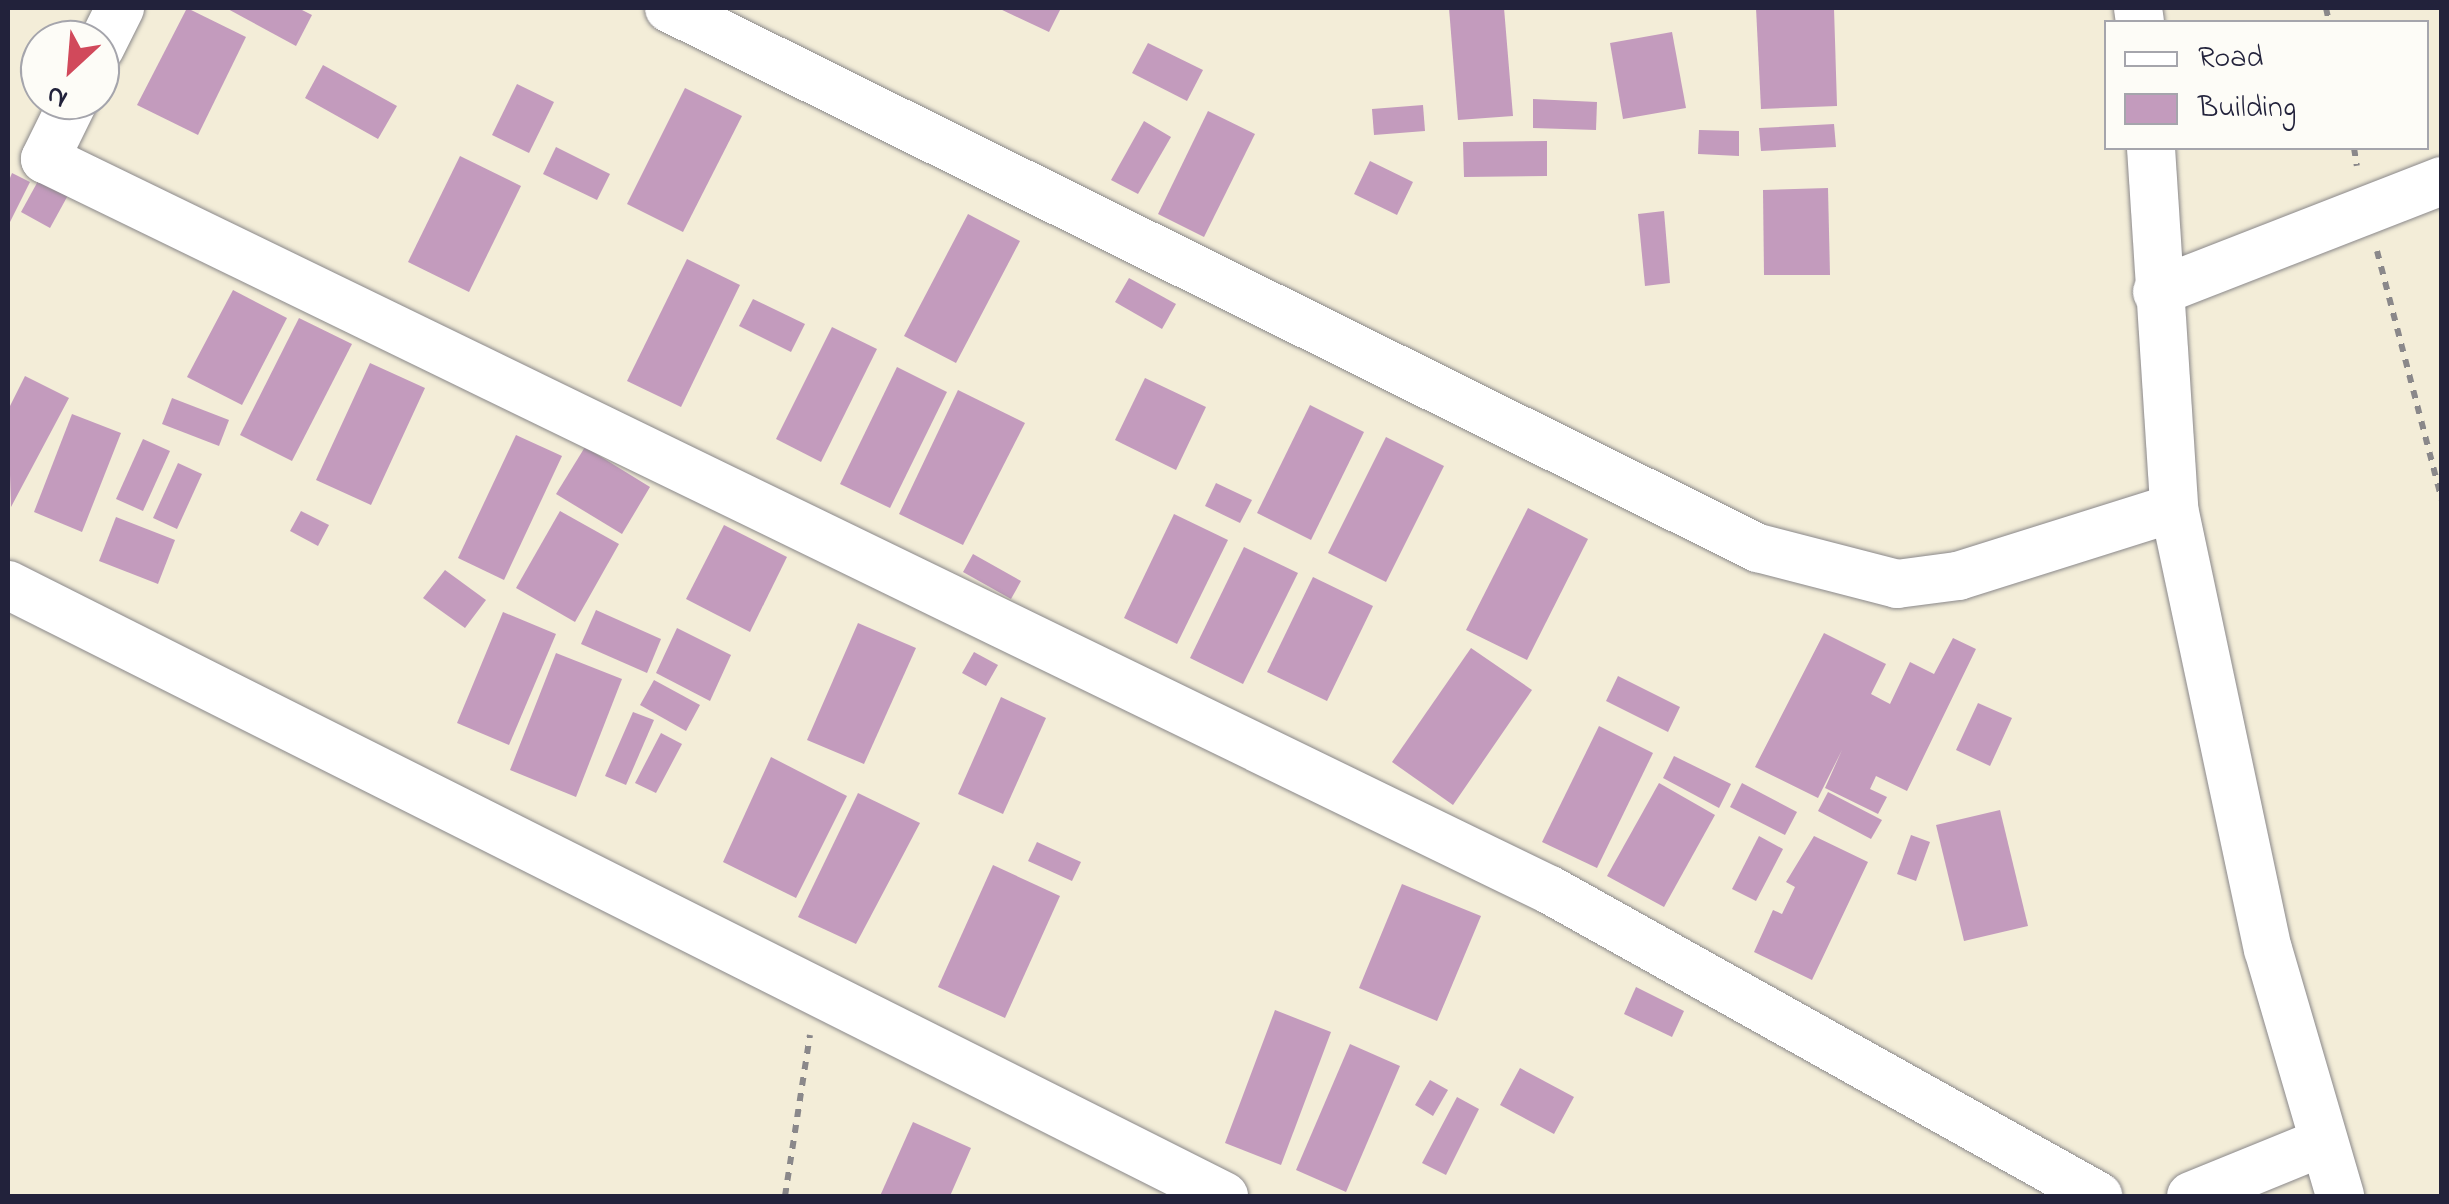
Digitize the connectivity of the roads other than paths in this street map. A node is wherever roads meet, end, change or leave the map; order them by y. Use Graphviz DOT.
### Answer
graph roads {
  1 [pos="669,8"];
  2 [pos="64,120"];
  3 [pos="2151,150"];
  4 [pos="2442,181"];
  5 [pos="2158,292"];
  6 [pos="2174,508"];
  7 [pos="8,586"];
  8 [pos="2321,1144"];
  9 [pos="1224,1196"];
  10 [pos="2098,1196"];
  11 [pos="2191,1196"];
  12 [pos="2340,1196"];
  1 -- 6 [label="street"];
  2 -- 10 [label="street"];
  3 -- 5 [label="street"];
  4 -- 5 [label="street"];
  5 -- 6 [label="street"];
  6 -- 8 [label="street"];
  7 -- 9 [label="street"];
  8 -- 11 [label="street"];
  8 -- 12 [label="street"];
}
